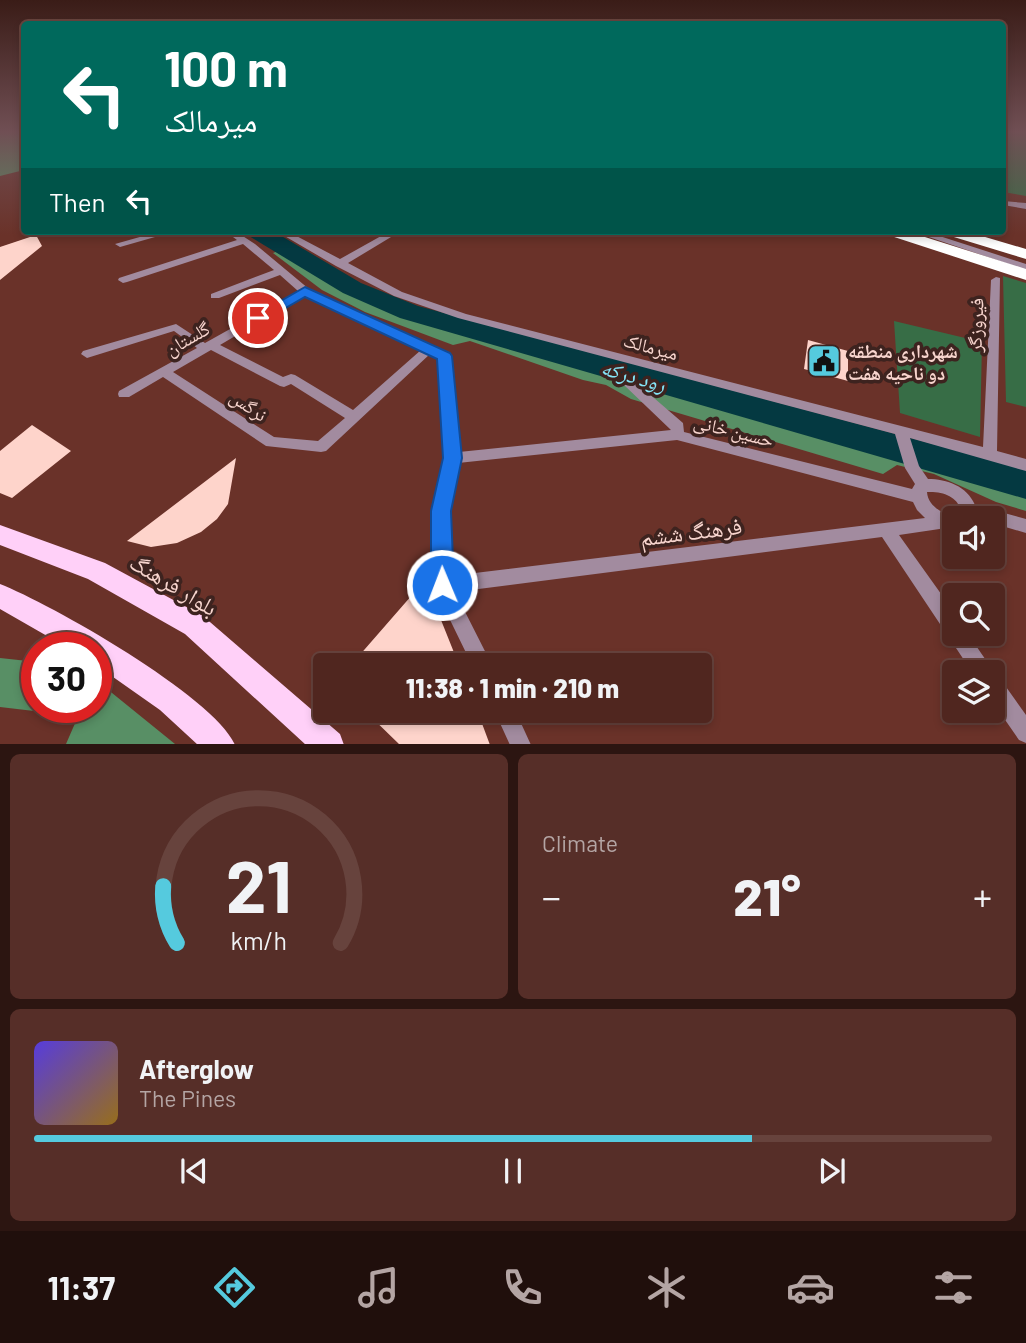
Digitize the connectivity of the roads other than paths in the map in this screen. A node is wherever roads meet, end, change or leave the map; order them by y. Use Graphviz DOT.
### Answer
graph roads {
  1 [pos="1006,203"];
  2 [pos="1026,206"];
  3 [pos="156,235"];
  4 [pos="235,235"];
  5 [pos="287,235"];
  6 [pos="390,235"];
  7 [pos="902,235"];
  8 [pos="927,235"];
  9 [pos="947,235"];
  10 [pos="962,235"];
  11 [pos="244,241"];
  12 [pos="120,244"];
  13 [pos="1026,254"];
  14 [pos="1026,260"];
  15 [pos="339,264"];
  16 [pos="1026,267"];
  17 [pos="281,271"];
  18 [pos="1026,275"];
  19 [pos="123,280"];
  20 [pos="996,280"];
  21 [pos="305,291"];
  22 [pos="215,296"];
  23 [pos="208,346"];
  24 [pos="429,349"];
  25 [pos="87,354"];
  26 [pos="164,372"];
  27 [pos="628,382"];
  28 [pos="124,394"];
  29 [pos="354,417"];
  30 [pos="677,435"];
  31 [pos="903,437"];
  32 [pos="990,455"];
  33 [pos="452,458"];
  34 [pos="1026,465"];
  35 [pos="921,491"];
  36 [pos="965,506"];
  37 [pos="942,518"];
  38 [pos="1005,522"];
  39 [pos="942,524"];
  40 [pos="1026,526"];
  41 [pos="885,529"];
  42 [pos="0,535"];
  43 [pos="442,585"];
  44 [pos="0,596"];
  45 [pos="942,611"];
  46 [pos="476,653"];
  47 [pos="1005,703"];
  48 [pos="511,723"];
  49 [pos="1026,733"];
  50 [pos="220,744"];
  51 [pos="329,744"];
  52 [pos="521,744"];
  1 -- 2 [label="street"];
  3 -- 12 [label="street"];
  4 -- 11 [label="street"];
  5 -- 15 [label="street, میرمالک"];
  6 -- 15 [label="street"];
  7 -- 18 [label="highway"];
  8 -- 16 [label="street"];
  9 -- 14 [label="street"];
  10 -- 13 [label="highway"];
  11 -- 17 [label="street"];
  11 -- 19 [label="street"];
  15 -- 31 [label="street, میرمالک"];
  17 -- 21 [label="street"];
  17 -- 22 [label="street"];
  20 -- 32 [label="street, فیروزگر"];
  21 -- 23 [label="street, گلستان"];
  21 -- 24 [label="street"];
  23 -- 25 [label="street"];
  23 -- 26 [label="street, گلستان"];
  23 -- 29 [label="street"];
  24 -- 29 [label="street"];
  24 -- 33 [label="street"];
  26 -- 28 [label="street, گلستان"];
  26 -- 29 [label="street, نرگس"];
  27 -- 30 [label="street"];
  30 -- 33 [label="street, حسین خانی"];
  30 -- 35 [label="street, حسین خانی"];
  31 -- 32 [label="street, میرمالک"];
  31 -- 35 [label="street"];
  32 -- 34 [label="street, میرمالک"];
  33 -- 43 [label="street"];
  35 -- 36 [label="street, حسین خانی"];
  35 -- 37 [label="street"];
  38 -- 40 [label="street"];
  39 -- 41 [label="street, فرهنگ ششم"];
  41 -- 43 [label="street, فرهنگ ششم"];
  41 -- 45 [label="street"];
  42 -- 51 [label="main road, بلوار فرهنگ"];
  43 -- 46 [label="street"];
  44 -- 50 [label="main road"];
  47 -- 49 [label="street"];
  48 -- 52 [label="street"];
}
